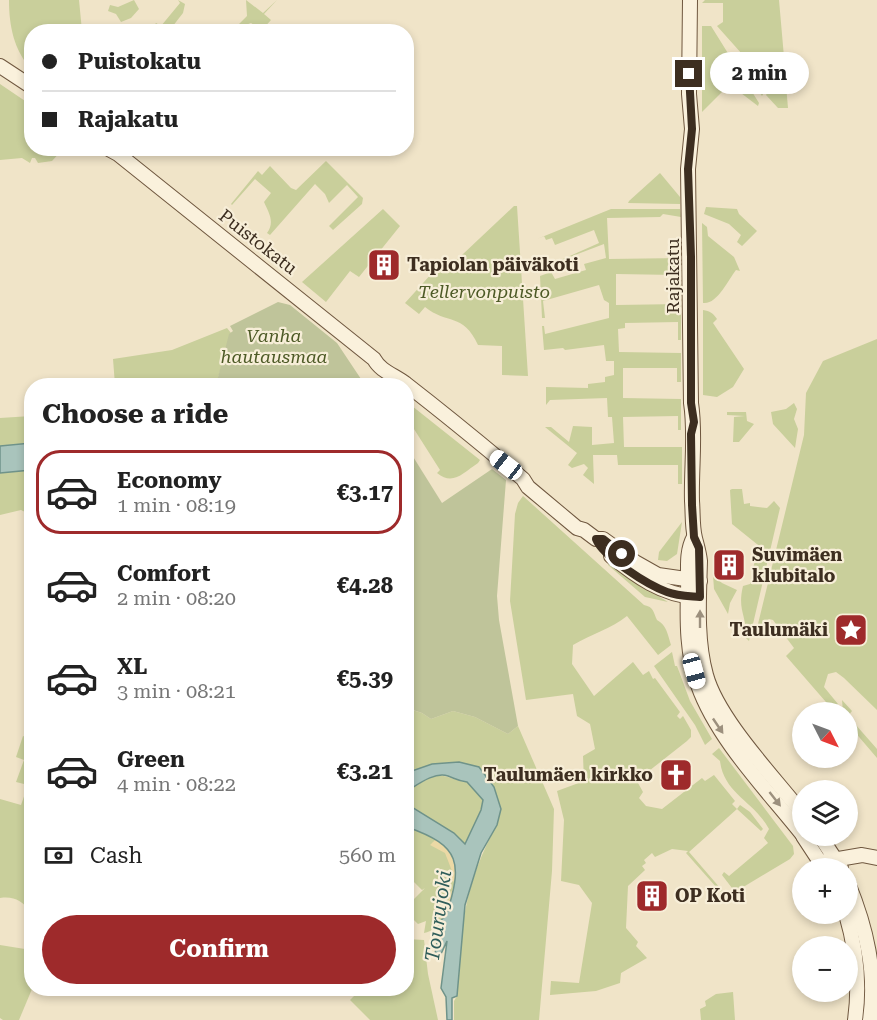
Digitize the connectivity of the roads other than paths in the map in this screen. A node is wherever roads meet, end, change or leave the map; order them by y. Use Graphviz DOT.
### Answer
graph roads {
  1 [pos="690,0"];
  2 [pos="0,55"];
  3 [pos="0,66"];
  4 [pos="16,75"];
  5 [pos="24,81"];
  6 [pos="120,156"];
  7 [pos="399,378"];
  8 [pos="414,390"];
  9 [pos="596,539"];
  10 [pos="694,580"];
  11 [pos="694,597"];
  12 [pos="792,800"];
  13 [pos="792,821"];
  14 [pos="858,858"];
  15 [pos="877,858"];
  16 [pos="858,908"];
  17 [pos="849,924"];
  18 [pos="855,1020"];
  19 [pos="870,1020"];
  1 -- 10 [label="main road, Rajakatu"];
  2 -- 4 [label="main road"];
  3 -- 4 [label="main road"];
  4 -- 5 [label="main road"];
  6 -- 7 [label="main road, Puistokatu"];
  8 -- 9 [label="main road, Puistokatu"];
  9 -- 10 [label="main road, Puistokatu"];
  9 -- 11 [label="main road, Puistokatu"];
  10 -- 11 [label="main road, Rajakatu"];
  12 -- 11 [label="main road, one-way"];
  11 -- 13 [label="main road, one-way"];
  14 -- 15 [label="main road"];
  16 -- 19 [label="main road"];
  17 -- 18 [label="main road"];
}
